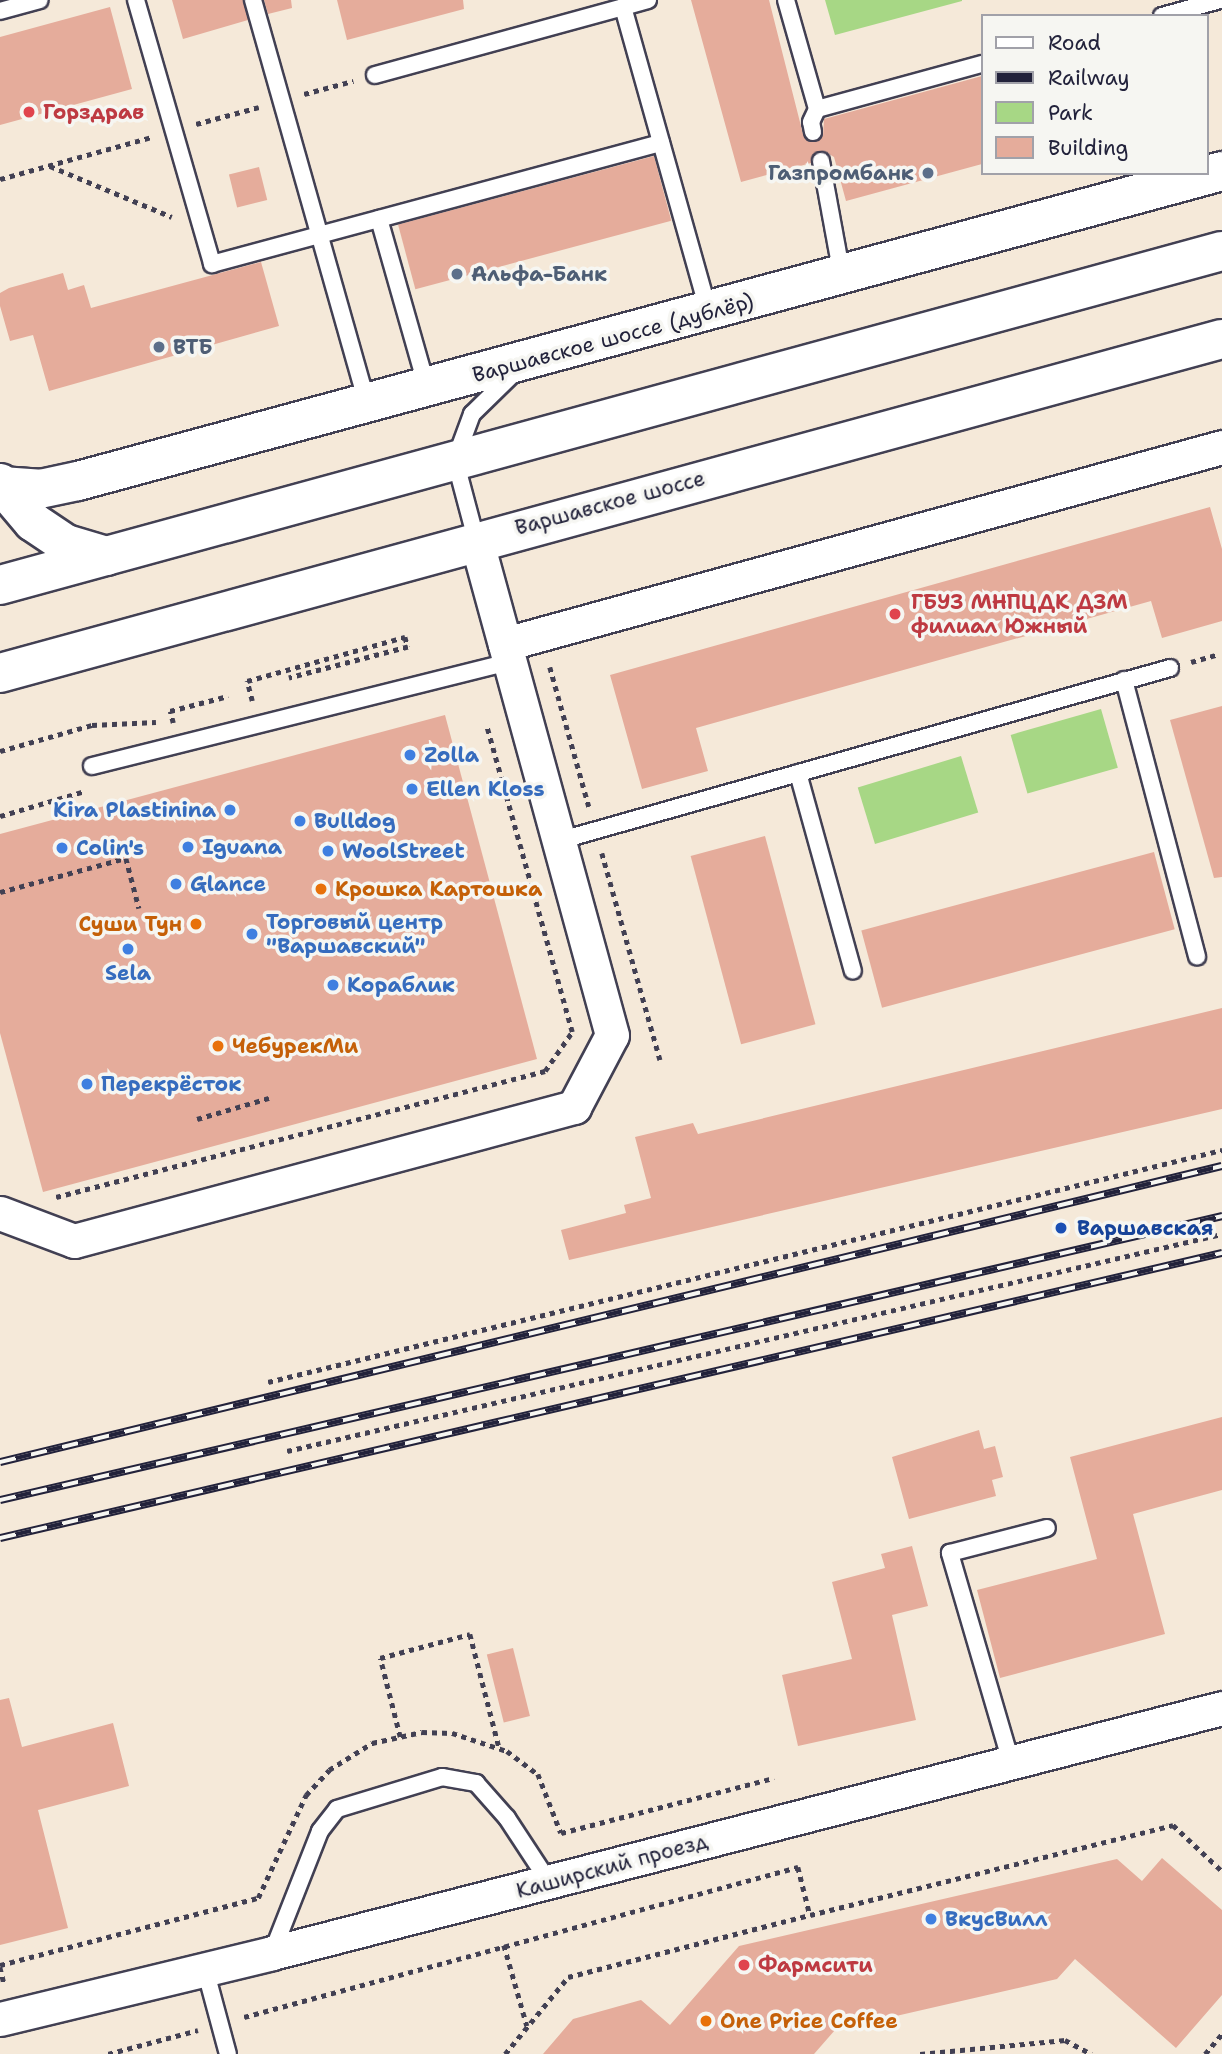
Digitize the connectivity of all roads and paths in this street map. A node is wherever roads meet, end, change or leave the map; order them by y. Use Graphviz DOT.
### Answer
graph roads {
  1 [pos="40,0"];
  2 [pos="136,0"];
  3 [pos="253,0"];
  4 [pos="648,0"];
  5 [pos="786,0"];
  6 [pos="1220,0"];
  7 [pos="623,7"];
  8 [pos="0,11"];
  9 [pos="1169,14"];
  10 [pos="981,64"];
  11 [pos="375,75"];
  12 [pos="817,109"];
  13 [pos="813,132"];
  14 [pos="661,143"];
  15 [pos="821,160"];
  16 [pos="49,165"];
  17 [pos="1208,175"];
  18 [pos="379,219"];
  19 [pos="201,229"];
  20 [pos="319,234"];
  21 [pos="1222,251"];
  22 [pos="843,277"];
  23 [pos="708,312"];
  24 [pos="1222,338"];
  25 [pos="522,364"];
  26 [pos="427,387"];
  27 [pos="367,403"];
  28 [pos="1222,447"];
  29 [pos="454,460"];
  30 [pos="1,484"];
  31 [pos="476,539"];
  32 [pos="106,556"];
  33 [pos="0,585"];
  34 [pos="507,653"];
  35 [pos="1170,668"];
  36 [pos="0,673"];
  37 [pos="289,678"];
  38 [pos="1124,680"];
  39 [pos="228,696"];
  40 [pos="239,704"];
  41 [pos="170,711"];
  42 [pos="186,718"];
  43 [pos="487,727"];
  44 [pos="0,751"];
  45 [pos="92,766"];
  46 [pos="798,773"];
  47 [pos="558,841"];
  48 [pos="0,892"];
  49 [pos="139,908"];
  50 [pos="1198,957"];
  51 [pos="853,971"];
  52 [pos="269,1098"];
  53 [pos="197,1118"];
  54 [pos="1222,1150"];
  55 [pos="48,1199"];
  56 [pos="0,1213"];
  57 [pos="1222,1234"];
  58 [pos="268,1382"];
  59 [pos="287,1451"];
  60 [pos="1047,1528"];
  61 [pos="1222,1707"];
  62 [pos="400,1737"];
  63 [pos="499,1748"];
  64 [pos="1011,1762"];
  65 [pos="774,1778"];
  66 [pos="1222,1871"];
  67 [pos="549,1882"];
  68 [pos="810,1915"];
  69 [pos="504,1945"];
  70 [pos="272,1954"];
  71 [pos="0,1965"];
  72 [pos="205,1969"];
  73 [pos="0,2019"];
  74 [pos="220,2024"];
  75 [pos="527,2027"];
  76 [pos="1222,2034"];
  77 [pos="108,2054"];
  78 [pos="228,2054"];
  79 [pos="505,2054"];
  80 [pos="920,2054"];
  81 [pos="1091,2054"];
  82 [pos="1205,2054"];
  1 -- 8 [label="lane"];
  2 -- 19 [label="lane"];
  3 -- 20 [label="lane"];
  4 -- 7 [label="lane"];
  5 -- 12 [label="lane"];
  6 -- 9 [label="lane"];
  7 -- 11 [label="lane"];
  7 -- 14 [label="lane"];
  10 -- 12 [label="lane"];
  12 -- 13 [label="lane"];
  14 -- 18 [label="lane"];
  14 -- 23 [label="lane"];
  15 -- 22 [label="lane"];
  16 -- 19 [label="path"];
  17 -- 22 [label="main road, Варшавское шоссе (дублёр)"];
  18 -- 20 [label="lane"];
  18 -- 26 [label="lane"];
  19 -- 20 [label="lane"];
  20 -- 27 [label="lane"];
  21 -- 29 [label="main road"];
  22 -- 23 [label="main road, Варшавское шоссе (дублёр)"];
  23 -- 25 [label="main road, Варшавское шоссе (дублёр)"];
  24 -- 31 [label="main road, Варшавское шоссе"];
  25 -- 26 [label="main road, Варшавское шоссе (дублёр)"];
  25 -- 29 [label="lane"];
  26 -- 27 [label="main road, Варшавское шоссе (дублёр)"];
  27 -- 30 [label="main road, Варшавское шоссе (дублёр)"];
  28 -- 34 [label="street"];
  29 -- 31 [label="lane"];
  29 -- 32 [label="main road"];
  30 -- 32 [label="main road"];
  31 -- 34 [label="street"];
  31 -- 36 [label="main road, Варшавское шоссе"];
  32 -- 33 [label="main road"];
  34 -- 45 [label="lane"];
  34 -- 47 [label="street"];
  35 -- 38 [label="lane"];
  37 -- 40 [label="path"];
  38 -- 46 [label="lane"];
  38 -- 50 [label="lane"];
  39 -- 41 [label="path"];
  42 -- 44 [label="path"];
  43 -- 55 [label="path"];
  46 -- 47 [label="lane"];
  46 -- 51 [label="lane"];
  47 -- 56 [label="street"];
  48 -- 49 [label="path"];
  52 -- 53 [label="path"];
  54 -- 58 [label="path"];
  57 -- 59 [label="path"];
  60 -- 64 [label="lane"];
  61 -- 64 [label="street, Каширский проезд"];
  62 -- 63 [label="path"];
  62 -- 63 [label="path"];
  62 -- 71 [label="path"];
  63 -- 65 [label="path"];
  64 -- 67 [label="street, Каширский проезд"];
  66 -- 68 [label="path"];
  67 -- 70 [label="street, Каширский проезд"];
  67 -- 70 [label="lane"];
  68 -- 69 [label="path"];
  68 -- 75 [label="path"];
  69 -- 74 [label="path"];
  69 -- 75 [label="path"];
  70 -- 72 [label="street, Каширский проезд"];
  72 -- 73 [label="street, Каширский проезд"];
  72 -- 74 [label="lane"];
  74 -- 77 [label="path"];
  74 -- 78 [label="lane"];
  75 -- 79 [label="path"];
  76 -- 82 [label="path"];
  80 -- 81 [label="path"];
}
